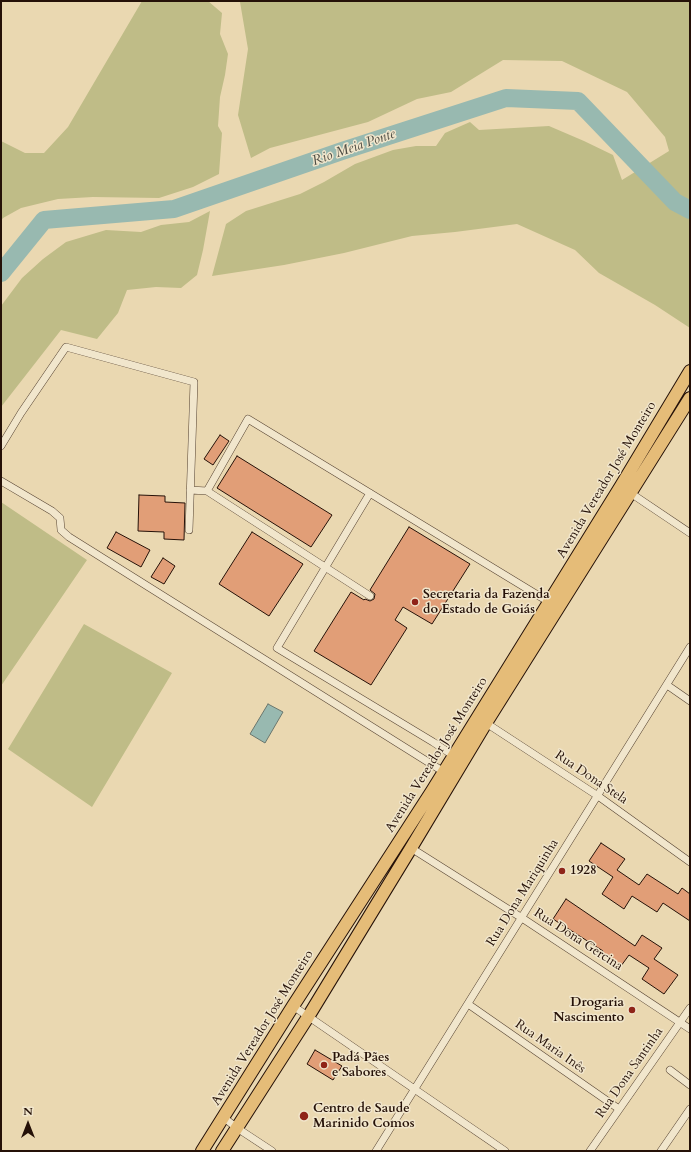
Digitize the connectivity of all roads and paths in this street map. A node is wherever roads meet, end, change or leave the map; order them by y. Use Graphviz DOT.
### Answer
graph roads {
  1 [pos="690,371"];
  2 [pos="690,398"];
  3 [pos="1,446"];
  4 [pos="1,481"];
  5 [pos="621,486"];
  6 [pos="190,490"];
  7 [pos="207,491"];
  8 [pos="370,493"];
  9 [pos="631,493"];
  10 [pos="190,530"];
  11 [pos="690,533"];
  12 [pos="326,567"];
  13 [pos="370,596"];
  14 [pos="549,602"];
  15 [pos="690,647"];
  16 [pos="667,685"];
  17 [pos="690,701"];
  18 [pos="482,720"];
  19 [pos="454,756"];
  20 [pos="444,772"];
  21 [pos="598,796"];
  22 [pos="411,848"];
  23 [pos="690,862"];
  24 [pos="522,918"];
  25 [pos="468,1004"];
  26 [pos="293,1006"];
  27 [pos="690,1008"];
  28 [pos="308,1017"];
  29 [pos="681,1022"];
  30 [pos="690,1029"];
  31 [pos="670,1070"];
  32 [pos="690,1085"];
  33 [pos="415,1089"];
  34 [pos="619,1109"];
  35 [pos="690,1109"];
  36 [pos="223,1117"];
  37 [pos="237,1128"];
  38 [pos="202,1151"];
  39 [pos="222,1151"];
  40 [pos="272,1151"];
  41 [pos="376,1151"];
  42 [pos="505,1151"];
  43 [pos="590,1151"];
  44 [pos="661,1151"];
  1 -- 5 [label="main road, Avenida Vereador José Monteiro"];
  2 -- 9 [label="main road, Avenida Vereador José Monteiro"];
  3 -- 6 [label="street"];
  4 -- 20 [label="street"];
  5 -- 9 [label="street"];
  5 -- 14 [label="main road, Avenida Vereador José Monteiro"];
  6 -- 7 [label="street"];
  6 -- 10 [label="street"];
  7 -- 8 [label="street"];
  7 -- 12 [label="street"];
  8 -- 12 [label="street"];
  8 -- 14 [label="street"];
  9 -- 11 [label="street"];
  9 -- 18 [label="main road, Avenida Vereador José Monteiro"];
  12 -- 13 [label="street"];
  12 -- 19 [label="street"];
  14 -- 18 [label="main road, Avenida Vereador José Monteiro"];
  15 -- 16 [label="street, Rua Dona Mariquinha"];
  16 -- 17 [label="street"];
  16 -- 21 [label="street, Rua Dona Mariquinha"];
  18 -- 19 [label="main road, Avenida Vereador José Monteiro"];
  18 -- 21 [label="street, Rua Dona Stela"];
  18 -- 22 [label="main road, Avenida Vereador José Monteiro"];
  19 -- 20 [label="main road, Avenida Vereador José Monteiro"];
  20 -- 26 [label="main road, Avenida Vereador José Monteiro"];
  21 -- 23 [label="street, Rua Dona Stela"];
  21 -- 24 [label="street, Rua Dona Mariquinha"];
  22 -- 24 [label="street, Rua Dona Gercina"];
  22 -- 28 [label="main road, Avenida Vereador José Monteiro"];
  24 -- 25 [label="street, Rua Dona Mariquinha"];
  24 -- 29 [label="street, Rua Dona Gercina"];
  25 -- 33 [label="street, Rua Dona Mariquinha"];
  25 -- 34 [label="street, Rua Maria Inês"];
  26 -- 28 [label="street"];
  26 -- 36 [label="main road, Avenida Vereador José Monteiro"];
  27 -- 29 [label="street, Rua Dona Santinha"];
  28 -- 33 [label="street"];
  28 -- 37 [label="main road, Avenida Vereador José Monteiro"];
  29 -- 30 [label="street, Rua Dona Gercina"];
  29 -- 34 [label="street, Rua Dona Santinha"];
  31 -- 32 [label="street"];
  33 -- 41 [label="street, Rua Dona Mariquinha"];
  33 -- 42 [label="street"];
  34 -- 43 [label="street, Rua Dona Santinha"];
  35 -- 44 [label="street"];
  36 -- 37 [label="street"];
  36 -- 38 [label="main road, Avenida Vereador José Monteiro"];
  37 -- 39 [label="main road, Avenida Vereador José Monteiro"];
  37 -- 40 [label="street"];
}
